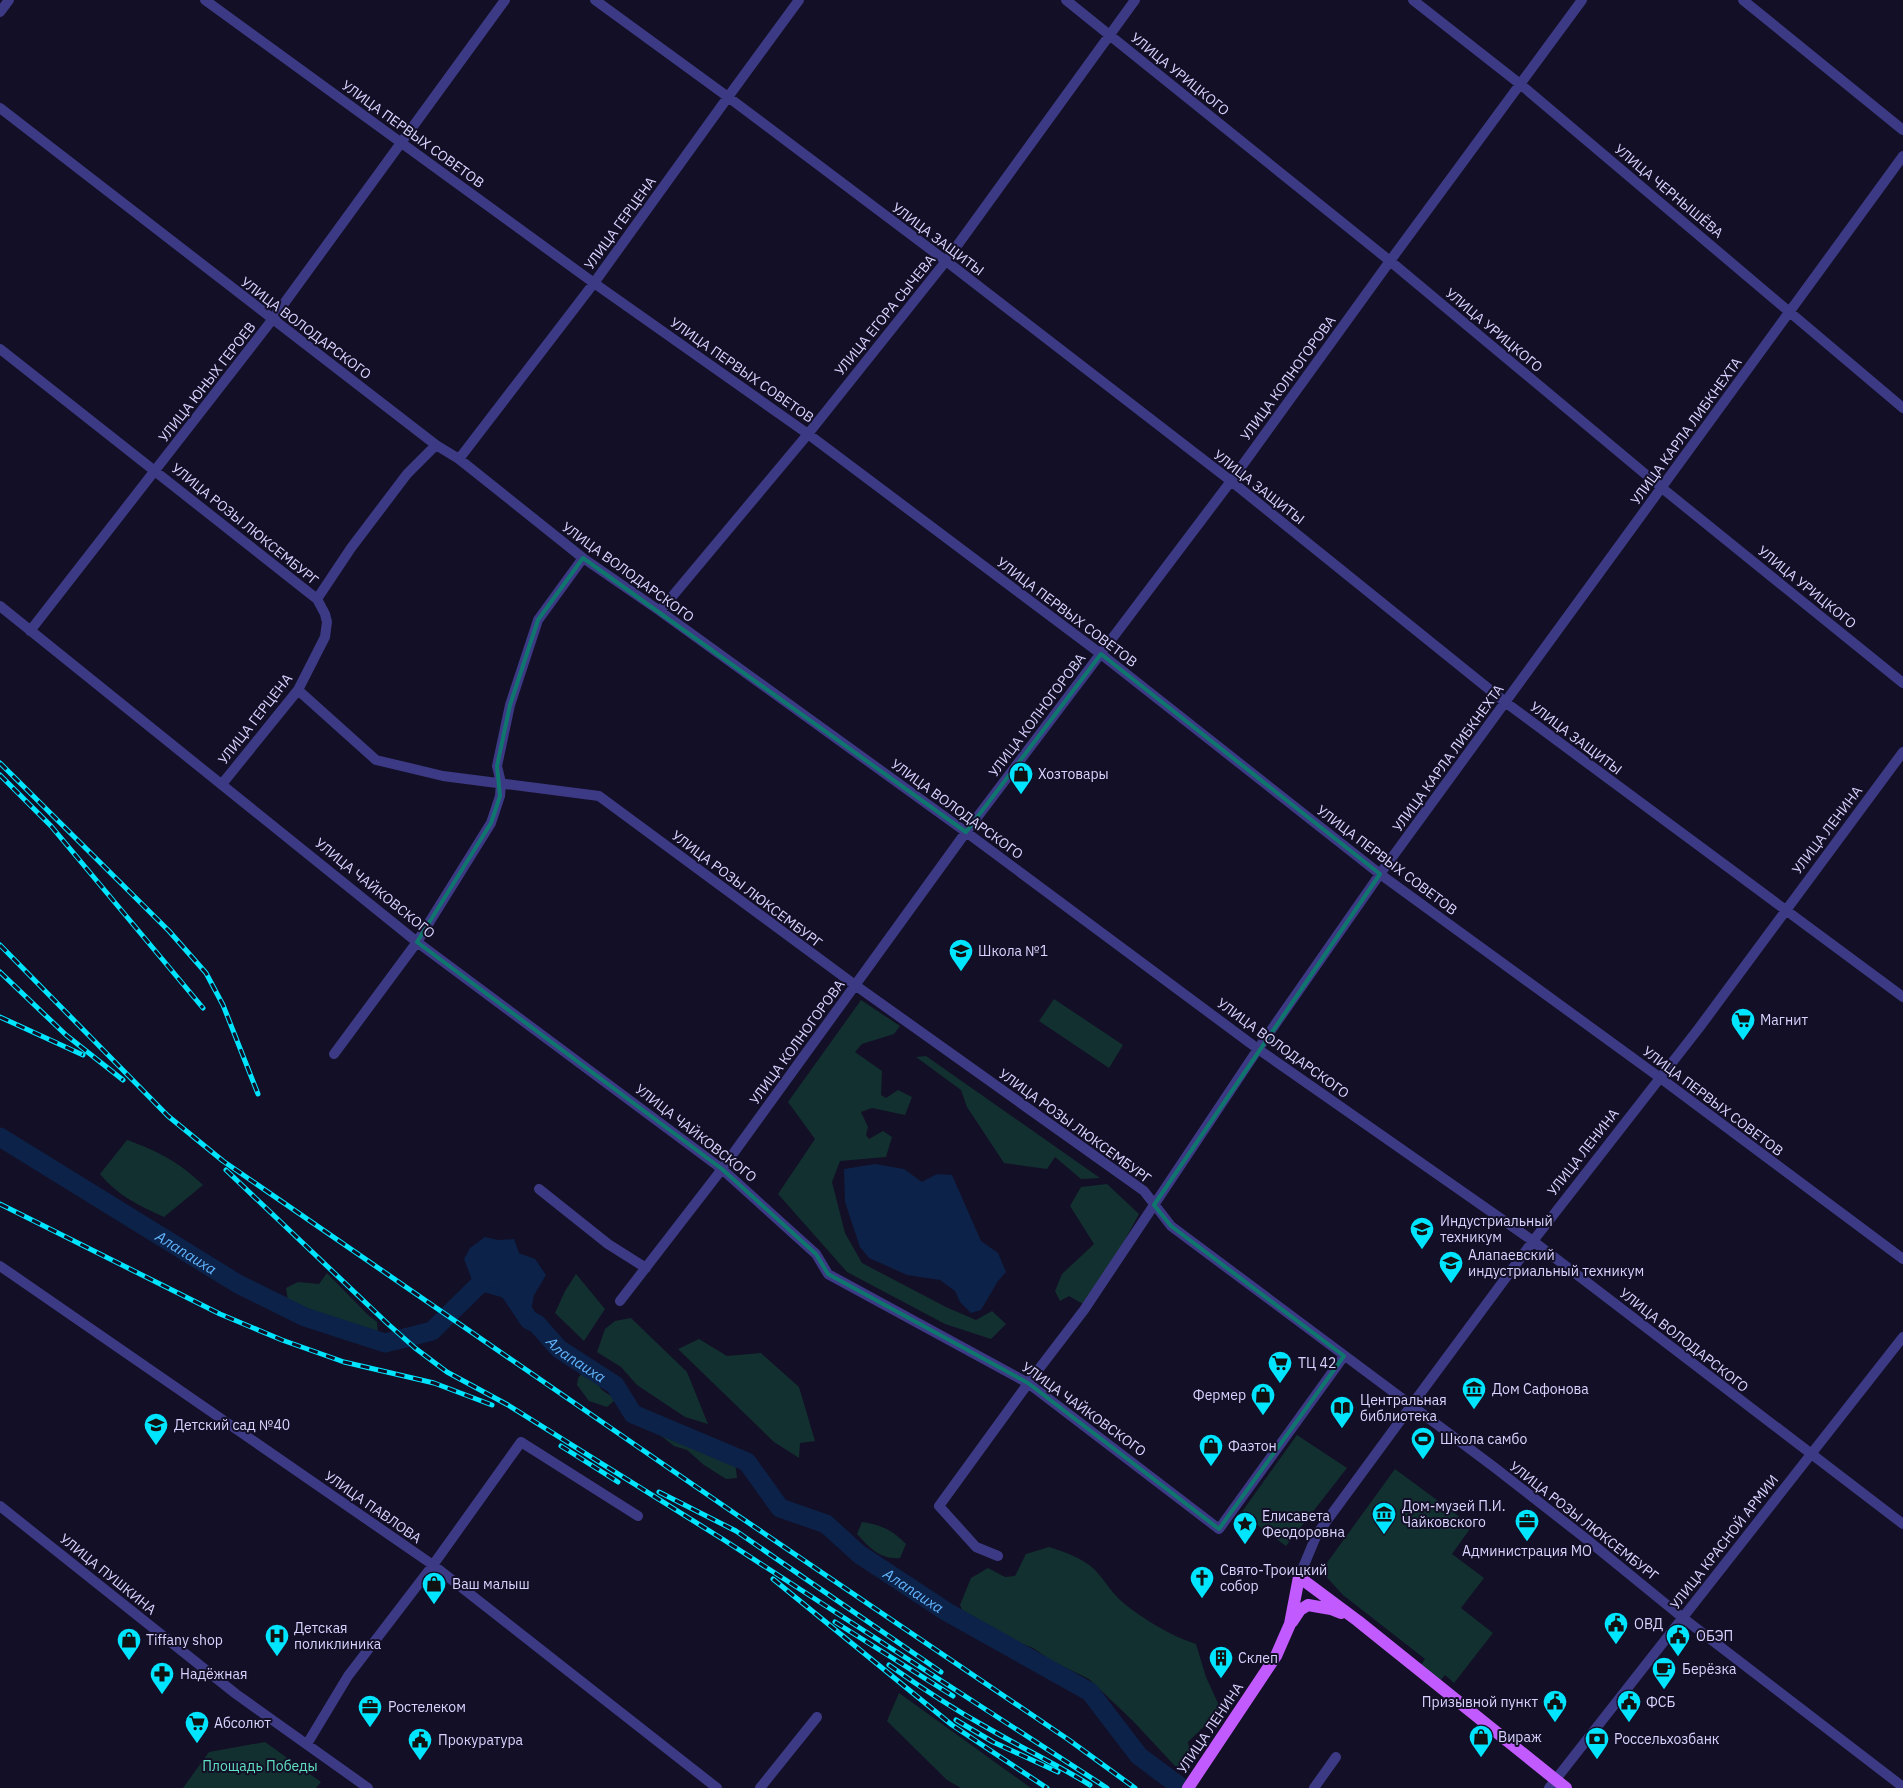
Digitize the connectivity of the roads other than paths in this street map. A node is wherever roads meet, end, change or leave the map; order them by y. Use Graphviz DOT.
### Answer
graph roads {
  1 [pos="9,0"];
  2 [pos="205,0"];
  3 [pos="505,0"];
  4 [pos="595,0"];
  5 [pos="799,0"];
  6 [pos="1066,0"];
  7 [pos="1135,0"];
  8 [pos="1413,0"];
  9 [pos="1582,0"];
  10 [pos="1744,0"];
  11 [pos="0,12"];
  12 [pos="1110,34"];
  13 [pos="1520,84"];
  14 [pos="728,97"];
  15 [pos="0,108"];
  16 [pos="1903,130"];
  17 [pos="402,142"];
  18 [pos="1903,156"];
  19 [pos="946,261"];
  20 [pos="1390,261"];
  21 [pos="594,283"];
  22 [pos="1789,310"];
  23 [pos="272,320"];
  24 [pos="0,349"];
  25 [pos="1903,408"];
  26 [pos="808,434"];
  27 [pos="436,445"];
  28 [pos="459,459"];
  29 [pos="155,470"];
  30 [pos="1231,481"];
  31 [pos="1662,488"];
  32 [pos="582,558"];
  33 [pos="317,599"];
  34 [pos="0,606"];
  35 [pos="660,611"];
  36 [pos="325,614"];
  37 [pos="30,630"];
  38 [pos="1101,654"];
  39 [pos="1903,683"];
  40 [pos="298,690"];
  41 [pos="1505,702"];
  42 [pos="1903,752"];
  43 [pos="501,783"];
  44 [pos="222,784"];
  45 [pos="966,832"];
  46 [pos="1380,874"];
  47 [pos="1786,910"];
  48 [pos="417,942"];
  49 [pos="855,986"];
  50 [pos="1903,997"];
  51 [pos="1258,1049"];
  52 [pos="334,1054"];
  53 [pos="1659,1077"];
  54 [pos="722,1169"];
  55 [pos="539,1188"];
  56 [pos="1154,1205"];
  57 [pos="1533,1241"];
  58 [pos="1903,1259"];
  59 [pos="0,1266"];
  60 [pos="646,1268"];
  61 [pos="620,1301"];
  62 [pos="1903,1336"];
  63 [pos="1344,1356"];
  64 [pos="1028,1383"];
  65 [pos="1411,1406"];
  66 [pos="1809,1454"];
  67 [pos="0,1506"];
  68 [pos="638,1516"];
  69 [pos="1903,1524"];
  70 [pos="998,1556"];
  71 [pos="433,1565"];
  72 [pos="1300,1577"];
  73 [pos="1683,1618"];
  74 [pos="1358,1621"];
  75 [pos="1290,1624"];
  76 [pos="817,1717"];
  77 [pos="307,1744"];
  78 [pos="1336,1757"];
  79 [pos="1552,1784"];
  80 [pos="1903,1787"];
  81 [pos="368,1788"];
  82 [pos="717,1788"];
  83 [pos="760,1788"];
  84 [pos="1188,1788"];
  85 [pos="1314,1788"];
  86 [pos="1566,1788"];
  1 -- 11 [label="street"];
  2 -- 17 [label="street, УЛИЦА ПЕРВЫХ СОВЕТОВ"];
  3 -- 17 [label="street, УЛИЦА ЮНЫХ ГЕРОЕВ"];
  4 -- 14 [label="street, УЛИЦА ЗАЩИТЫ"];
  5 -- 14 [label="street, УЛИЦА ГЕРЦЕНА"];
  6 -- 12 [label="street, УЛИЦА УРИЦКОГО"];
  7 -- 12 [label="street, УЛИЦА ЕГОРА СЫЧЕВА"];
  8 -- 13 [label="street, УЛИЦА ЧЕРНЫШЁВА"];
  9 -- 13 [label="street, УЛИЦА КОЛНОГОРОВА"];
  10 -- 16 [label="street"];
  12 -- 19 [label="street, УЛИЦА ЕГОРА СЫЧЕВА"];
  12 -- 20 [label="street, УЛИЦА УРИЦКОГО"];
  13 -- 20 [label="street, УЛИЦА КОЛНОГОРОВА"];
  13 -- 22 [label="street, УЛИЦА ЧЕРНЫШЁВА"];
  14 -- 19 [label="street, УЛИЦА ЗАЩИТЫ"];
  14 -- 21 [label="street, УЛИЦА ГЕРЦЕНА"];
  15 -- 23 [label="street, УЛИЦА ВОЛОДАРСКОГО"];
  17 -- 21 [label="street, УЛИЦА ПЕРВЫХ СОВЕТОВ"];
  17 -- 23 [label="street, УЛИЦА ЮНЫХ ГЕРОЕВ"];
  18 -- 22 [label="street, УЛИЦА КАРЛА ЛИБКНЕХТА"];
  19 -- 26 [label="street, УЛИЦА ЕГОРА СЫЧЕВА"];
  19 -- 30 [label="street, УЛИЦА ЗАЩИТЫ"];
  20 -- 30 [label="street, УЛИЦА КОЛНОГОРОВА"];
  20 -- 31 [label="street, УЛИЦА УРИЦКОГО"];
  21 -- 26 [label="street, УЛИЦА ПЕРВЫХ СОВЕТОВ"];
  21 -- 28 [label="street, УЛИЦА ГЕРЦЕНА"];
  22 -- 25 [label="street, УЛИЦА ЧЕРНЫШЁВА"];
  22 -- 31 [label="street, УЛИЦА КАРЛА ЛИБКНЕХТА"];
  23 -- 27 [label="street, УЛИЦА ВОЛОДАРСКОГО"];
  23 -- 29 [label="street, УЛИЦА ЮНЫХ ГЕРОЕВ"];
  24 -- 29 [label="street, УЛИЦА РОЗЫ ЛЮКСЕМБУРГ"];
  26 -- 35 [label="street, УЛИЦА ЕГОРА СЫЧЕВА"];
  26 -- 38 [label="street, УЛИЦА ПЕРВЫХ СОВЕТОВ"];
  27 -- 28 [label="street, УЛИЦА ВОЛОДАРСКОГО"];
  27 -- 33 [label="street"];
  28 -- 32 [label="street, УЛИЦА ВОЛОДАРСКОГО"];
  29 -- 33 [label="street, УЛИЦА РОЗЫ ЛЮКСЕМБУРГ"];
  29 -- 37 [label="street, УЛИЦА ЮНЫХ ГЕРОЕВ"];
  30 -- 38 [label="street, УЛИЦА КОЛНОГОРОВА"];
  30 -- 41 [label="street, УЛИЦА ЗАЩИТЫ"];
  31 -- 39 [label="street, УЛИЦА УРИЦКОГО"];
  31 -- 41 [label="street, УЛИЦА КАРЛА ЛИБКНЕХТА"];
  32 -- 35 [label="street, УЛИЦА ВОЛОДАРСКОГО"];
  32 -- 43 [label="street"];
  33 -- 36 [label="street, УЛИЦА РОЗЫ ЛЮКСЕМБУРГ"];
  34 -- 37 [label="street, УЛИЦА ЧАЙКОВСКОГО"];
  35 -- 45 [label="street, УЛИЦА ВОЛОДАРСКОГО"];
  36 -- 40 [label="street, УЛИЦА ГЕРЦЕНА"];
  37 -- 44 [label="street, УЛИЦА ЧАЙКОВСКОГО"];
  38 -- 45 [label="street, УЛИЦА КОЛНОГОРОВА"];
  38 -- 46 [label="street, УЛИЦА ПЕРВЫХ СОВЕТОВ"];
  40 -- 43 [label="street, УЛИЦА РОЗЫ ЛЮКСЕМБУРГ"];
  40 -- 44 [label="street, УЛИЦА ГЕРЦЕНА"];
  41 -- 46 [label="street, УЛИЦА КАРЛА ЛИБКНЕХТА"];
  41 -- 47 [label="street, УЛИЦА ЗАЩИТЫ"];
  42 -- 47 [label="street, УЛИЦА ЛЕНИНА"];
  43 -- 48 [label="street"];
  43 -- 49 [label="street, УЛИЦА РОЗЫ ЛЮКСЕМБУРГ"];
  44 -- 48 [label="street, УЛИЦА ЧАЙКОВСКОГО"];
  45 -- 49 [label="street, УЛИЦА КОЛНОГОРОВА"];
  45 -- 51 [label="street, УЛИЦА ВОЛОДАРСКОГО"];
  46 -- 51 [label="street, УЛИЦА КАРЛА ЛИБКНЕХТА"];
  46 -- 53 [label="street, УЛИЦА ПЕРВЫХ СОВЕТОВ"];
  47 -- 50 [label="street, УЛИЦА ЗАЩИТЫ"];
  47 -- 53 [label="street, УЛИЦА ЛЕНИНА"];
  48 -- 52 [label="street"];
  48 -- 54 [label="street, УЛИЦА ЧАЙКОВСКОГО"];
  49 -- 54 [label="street, УЛИЦА КОЛНОГОРОВА"];
  49 -- 56 [label="street, УЛИЦА РОЗЫ ЛЮКСЕМБУРГ"];
  51 -- 56 [label="street, УЛИЦА КАРЛА ЛИБКНЕХТА"];
  51 -- 57 [label="street, УЛИЦА ВОЛОДАРСКОГО"];
  53 -- 57 [label="street, УЛИЦА ЛЕНИНА"];
  53 -- 58 [label="street, УЛИЦА ПЕРВЫХ СОВЕТОВ"];
  54 -- 60 [label="street, УЛИЦА КОЛНОГОРОВА"];
  54 -- 64 [label="street, УЛИЦА ЧАЙКОВСКОГО"];
  55 -- 60 [label="street"];
  56 -- 63 [label="street, УЛИЦА РОЗЫ ЛЮКСЕМБУРГ"];
  56 -- 64 [label="street, УЛИЦА КАРЛА ЛИБКНЕХТА"];
  57 -- 65 [label="street, УЛИЦА ЛЕНИНА"];
  57 -- 66 [label="street, УЛИЦА ВОЛОДАРСКОГО"];
  59 -- 71 [label="street, УЛИЦА ПАВЛОВА"];
  60 -- 61 [label="street, УЛИЦА КОЛНОГОРОВА"];
  62 -- 66 [label="street, УЛИЦА КРАСНОЙ АРМИИ"];
  63 -- 64 [label="street, УЛИЦА ЧАЙКОВСКОГО"];
  63 -- 65 [label="street, УЛИЦА РОЗЫ ЛЮКСЕМБУРГ"];
  64 -- 70 [label="street, УЛИЦА КАРЛА ЛИБКНЕХТА"];
  65 -- 72 [label="street, УЛИЦА ЛЕНИНА"];
  65 -- 73 [label="street, УЛИЦА РОЗЫ ЛЮКСЕМБУРГ"];
  66 -- 69 [label="street, УЛИЦА ВОЛОДАРСКОГО"];
  66 -- 73 [label="street, УЛИЦА КРАСНОЙ АРМИИ"];
  67 -- 77 [label="street, УЛИЦА ПУШКИНА"];
  68 -- 71 [label="street"];
  71 -- 77 [label="street"];
  71 -- 82 [label="street, УЛИЦА ПАВЛОВА"];
  72 -- 74 [label="main road"];
  72 -- 75 [label="main road, УЛИЦА ЛЕНИНА"];
  73 -- 79 [label="street, УЛИЦА КРАСНОЙ АРМИИ"];
  73 -- 80 [label="street, УЛИЦА РОЗЫ ЛЮКСЕМБУРГ"];
  74 -- 75 [label="main road"];
  74 -- 79 [label="main road"];
  75 -- 84 [label="main road, УЛИЦА ЛЕНИНА"];
  76 -- 83 [label="street"];
  77 -- 81 [label="street, УЛИЦА ПУШКИНА"];
  78 -- 85 [label="street"];
  79 -- 86 [label="main road"];
}
